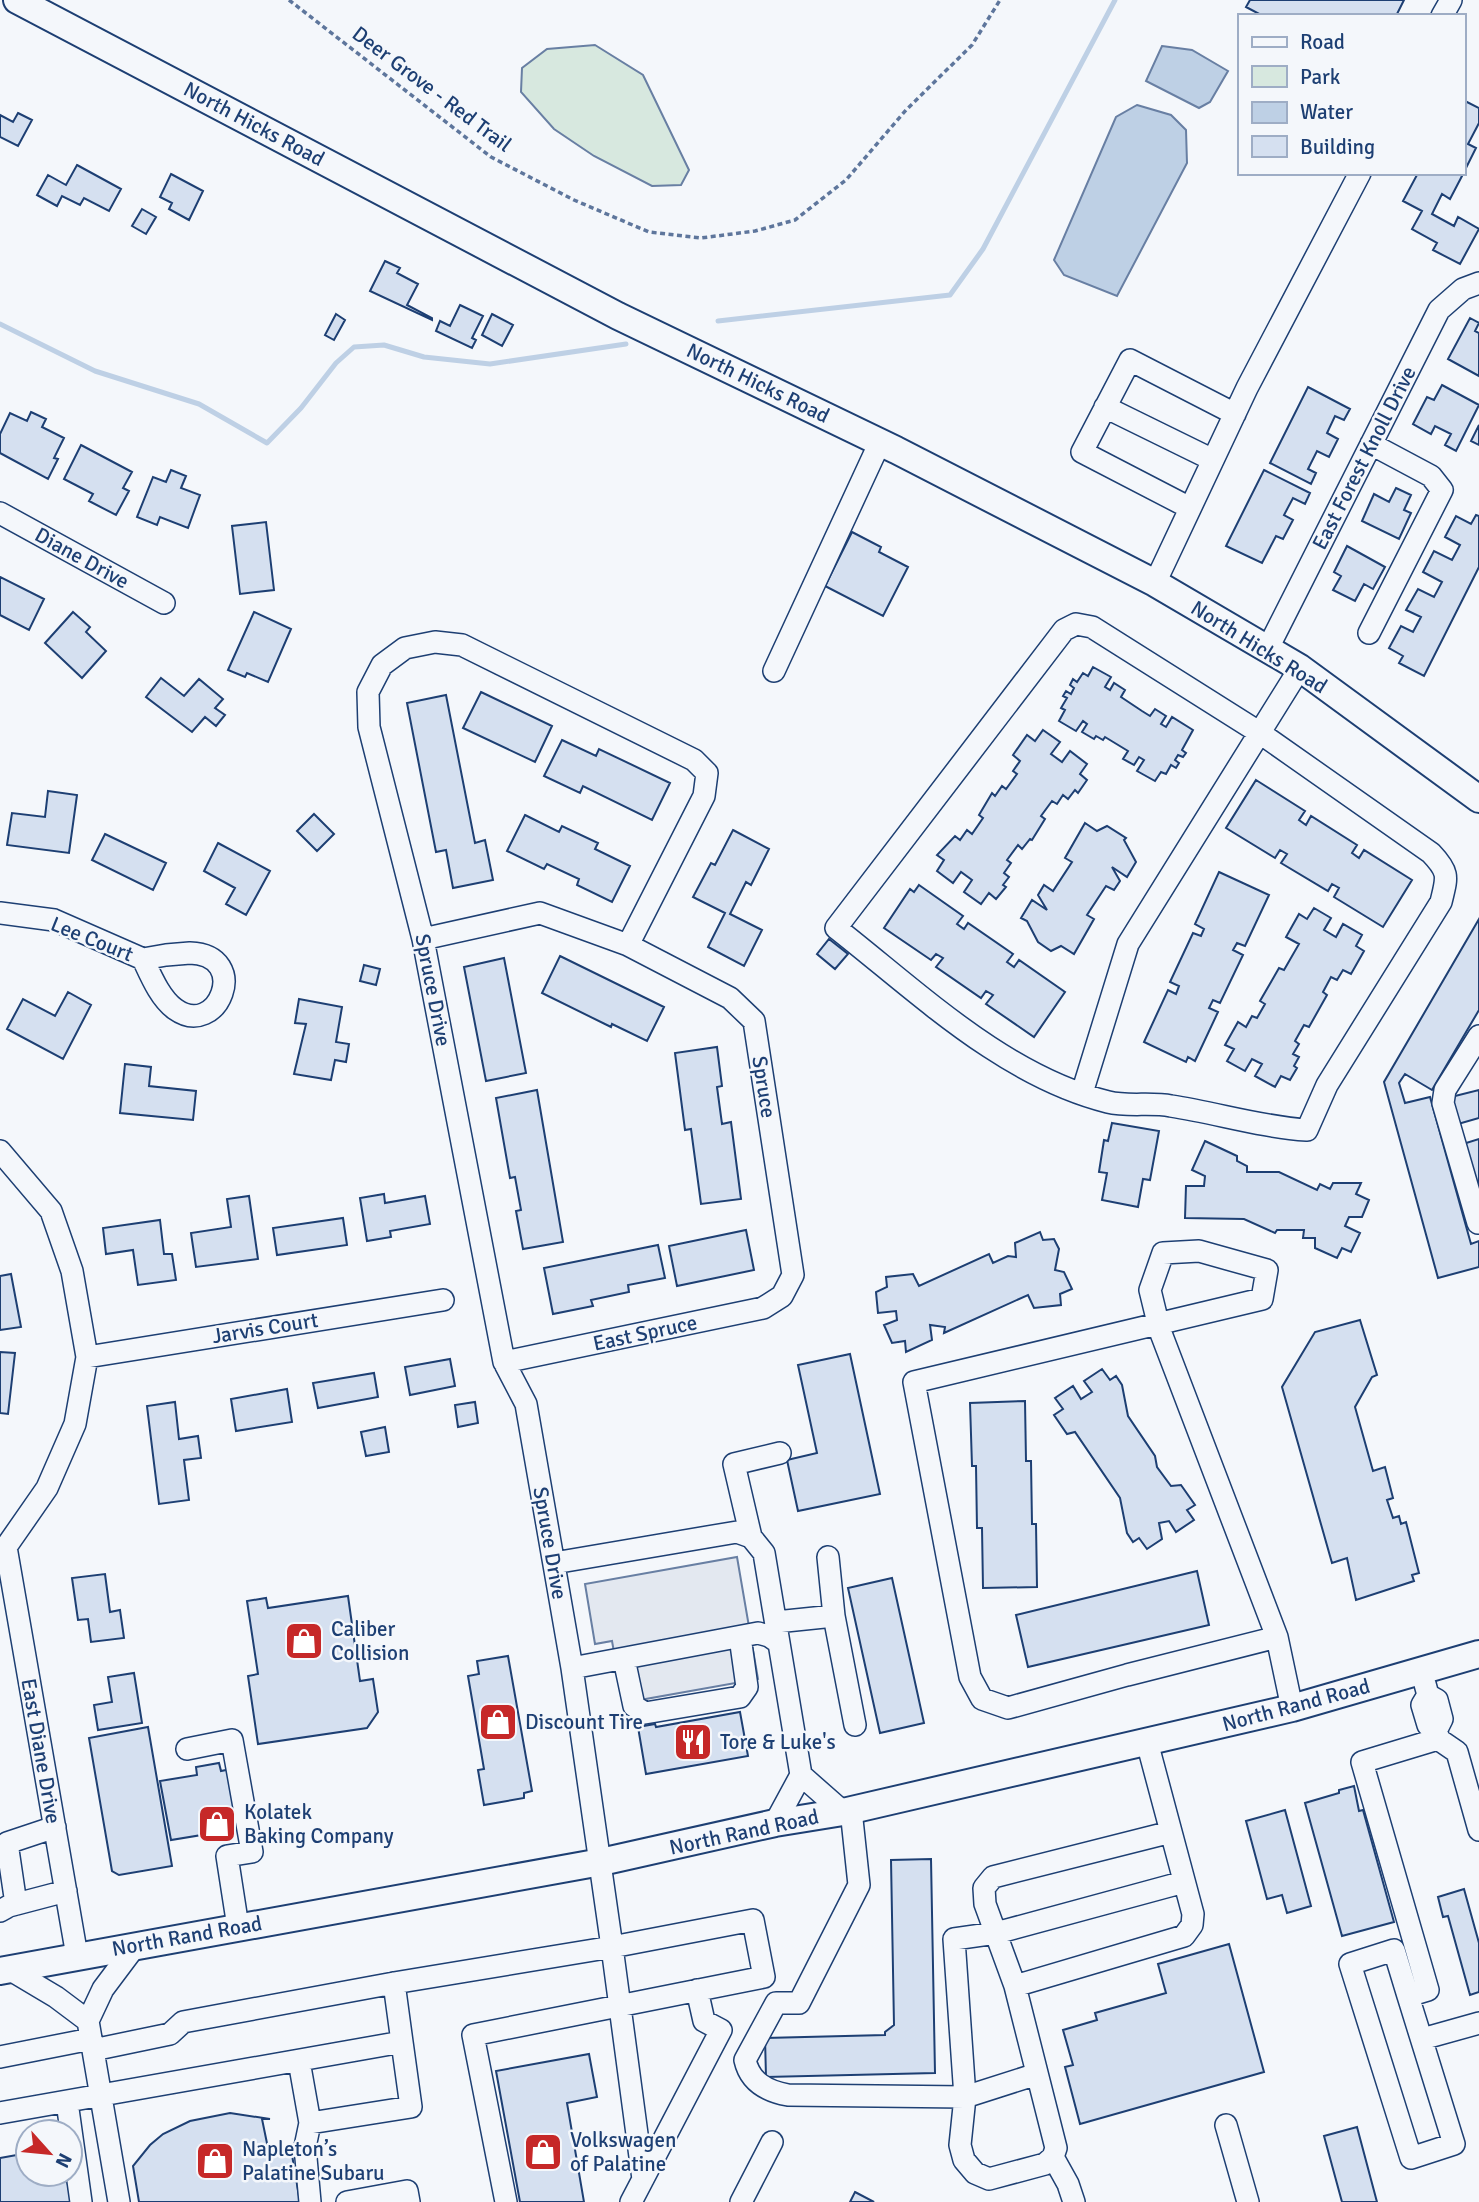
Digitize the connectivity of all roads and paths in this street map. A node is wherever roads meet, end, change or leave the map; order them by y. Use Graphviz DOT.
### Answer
graph roads {
  1 [pos="17,0"];
  2 [pos="289,0"];
  3 [pos="1000,0"];
  4 [pos="1359,175"];
  5 [pos="1479,282"];
  6 [pos="1105,407"];
  7 [pos="1235,415"];
  8 [pos="880,442"];
  9 [pos="1371,444"];
  10 [pos="1213,460"];
  11 [pos="1190,508"];
  12 [pos="0,513"];
  13 [pos="1155,583"];
  14 [pos="164,604"];
  15 [pos="1369,633"];
  16 [pos="1266,650"];
  17 [pos="1300,668"];
  18 [pos="774,671"];
  19 [pos="1259,733"];
  20 [pos="1479,799"];
  21 [pos="0,913"];
  22 [pos="423,939"];
  23 [pos="628,944"];
  24 [pos="143,959"];
  25 [pos="1479,1037"];
  26 [pos="1082,1093"];
  27 [pos="0,1152"];
  28 [pos="1478,1223"];
  29 [pos="782,1297"];
  30 [pos="443,1300"];
  31 [pos="1158,1323"];
  32 [pos="87,1357"];
  33 [pos="504,1362"];
  34 [pos="780,1453"];
  35 [pos="751,1537"];
  36 [pos="3,1548"];
  37 [pos="828,1557"];
  38 [pos="554,1563"];
  39 [pos="834,1616"];
  40 [pos="778,1633"];
  41 [pos="740,1637"];
  42 [pos="1277,1637"];
  43 [pos="1479,1654"];
  44 [pos="624,1659"];
  45 [pos="572,1668"];
  46 [pos="1425,1684"];
  47 [pos="1292,1708"];
  48 [pos="855,1724"];
  49 [pos="1438,1734"];
  50 [pos="1147,1742"];
  51 [pos="187,1749"];
  52 [pos="1470,1762"];
  53 [pos="801,1775"];
  54 [pos="847,1811"];
  55 [pos="775,1823"];
  56 [pos="55,1827"];
  57 [pos="1479,1830"];
  58 [pos="1171,1832"];
  59 [pos="601,1862"];
  60 [pos="1184,1882"];
  61 [pos="66,1891"];
  62 [pos="8,1907"];
  63 [pos="238,1927"];
  64 [pos="996,1933"];
  65 [pos="136,1945"];
  66 [pos="612,1947"];
  67 [pos="77,1956"];
  68 [pos="4,1970"];
  69 [pos="394,1983"];
  70 [pos="1015,1986"];
  71 [pos="697,1990"];
  72 [pos="1408,1996"];
  73 [pos="620,2006"];
  74 [pos="1479,2023"];
  75 [pos="91,2037"];
  76 [pos="1422,2039"];
  77 [pos="402,2042"];
  78 [pos="0,2057"];
  79 [pos="299,2061"];
  80 [pos="1038,2074"];
  81 [pos="965,2096"];
  82 [pos="101,2097"];
  83 [pos="66,2102"];
  84 [pos="0,2113"];
  85 [pos="310,2123"];
  86 [pos="1226,2125"];
  87 [pos="772,2142"];
  88 [pos="1053,2157"];
  89 [pos="643,2179"];
  90 [pos="81,2202"];
  91 [pos="119,2202"];
  92 [pos="310,2202"];
  93 [pos="347,2202"];
  94 [pos="409,2202"];
  95 [pos="506,2202"];
  96 [pos="631,2202"];
  97 [pos="741,2202"];
  98 [pos="1074,2202"];
  99 [pos="1248,2202"];
  1 -- 8 [label="main road, North Hicks Road"];
  2 -- 3 [label="path, Deer Grove - Red Trail"];
  4 -- 7 [label="street"];
  5 -- 9 [label="street, East Forest Knoll Drive"];
  6 -- 7 [label="street"];
  6 -- 10 [label="street"];
  6 -- 11 [label="street"];
  7 -- 10 [label="street"];
  8 -- 13 [label="main road, North Hicks Road"];
  8 -- 18 [label="street"];
  9 -- 15 [label="street"];
  9 -- 16 [label="street, East Forest Knoll Drive"];
  10 -- 11 [label="street"];
  11 -- 13 [label="street"];
  12 -- 14 [label="street, Diane Drive"];
  13 -- 16 [label="main road, North Hicks Road"];
  16 -- 17 [label="main road, North Hicks Road"];
  17 -- 19 [label="street"];
  17 -- 20 [label="main road, North Hicks Road"];
  19 -- 26 [label="street"];
  19 -- 26 [label="street"];
  19 -- 26 [label="street"];
  21 -- 24 [label="street, Lee Court"];
  22 -- 23 [label="street, Spruce"];
  22 -- 23 [label="street, Spruce Drive"];
  22 -- 33 [label="street, Spruce Drive"];
  23 -- 29 [label="street, Spruce"];
  25 -- 28 [label="street"];
  27 -- 32 [label="street"];
  29 -- 33 [label="street, East Spruce"];
  30 -- 32 [label="street, Jarvis Court"];
  31 -- 31 [label="street"];
  31 -- 42 [label="street"];
  31 -- 42 [label="street"];
  32 -- 36 [label="street"];
  33 -- 38 [label="street, Spruce Drive"];
  34 -- 35 [label="street"];
  35 -- 38 [label="street"];
  35 -- 40 [label="street"];
  36 -- 56 [label="street, East Diane Drive"];
  37 -- 39 [label="street"];
  38 -- 45 [label="street, Spruce Drive"];
  39 -- 40 [label="street"];
  39 -- 48 [label="street"];
  40 -- 41 [label="street"];
  40 -- 53 [label="street"];
  41 -- 44 [label="street"];
  41 -- 44 [label="street"];
  42 -- 47 [label="street"];
  43 -- 46 [label="main road, North Rand Road"];
  44 -- 45 [label="street"];
  45 -- 59 [label="street, Spruce Drive"];
  46 -- 47 [label="main road, North Rand Road"];
  46 -- 49 [label="street"];
  47 -- 50 [label="main road, North Rand Road"];
  49 -- 52 [label="street"];
  49 -- 72 [label="street"];
  50 -- 54 [label="main road, North Rand Road"];
  50 -- 58 [label="street"];
  51 -- 63 [label="street"];
  52 -- 57 [label="street"];
  53 -- 54 [label="street"];
  53 -- 55 [label="street"];
  54 -- 55 [label="main road, North Rand Road"];
  54 -- 81 [label="street"];
  55 -- 59 [label="main road, North Rand Road"];
  56 -- 61 [label="street, East Diane Drive"];
  56 -- 62 [label="street"];
  58 -- 60 [label="street"];
  58 -- 64 [label="street"];
  59 -- 63 [label="main road, North Rand Road"];
  59 -- 66 [label="street, Spruce Drive"];
  60 -- 64 [label="street"];
  60 -- 70 [label="street"];
  61 -- 62 [label="street"];
  61 -- 67 [label="street, East Diane Drive"];
  63 -- 65 [label="main road, North Rand Road"];
  64 -- 70 [label="street"];
  64 -- 81 [label="street"];
  65 -- 67 [label="main road, North Rand Road"];
  65 -- 75 [label="street"];
  66 -- 69 [label="street"];
  66 -- 71 [label="street"];
  66 -- 73 [label="street, Spruce Drive"];
  67 -- 68 [label="main road, North Rand Road"];
  68 -- 75 [label="street"];
  69 -- 75 [label="street"];
  69 -- 77 [label="street"];
  70 -- 80 [label="street"];
  71 -- 73 [label="street"];
  71 -- 89 [label="street"];
  72 -- 76 [label="street"];
  72 -- 76 [label="street"];
  73 -- 89 [label="street, Spruce Drive"];
  73 -- 95 [label="street"];
  74 -- 76 [label="street"];
  75 -- 78 [label="street"];
  75 -- 82 [label="street"];
  77 -- 79 [label="street"];
  77 -- 85 [label="street"];
  79 -- 82 [label="street"];
  79 -- 85 [label="street"];
  80 -- 81 [label="street"];
  80 -- 88 [label="street"];
  81 -- 88 [label="street"];
  82 -- 83 [label="street"];
  82 -- 91 [label="street"];
  83 -- 84 [label="street"];
  83 -- 90 [label="street"];
  85 -- 92 [label="street"];
  86 -- 99 [label="street"];
  87 -- 97 [label="street"];
  88 -- 98 [label="street"];
  89 -- 96 [label="street"];
  93 -- 94 [label="street"];
}
